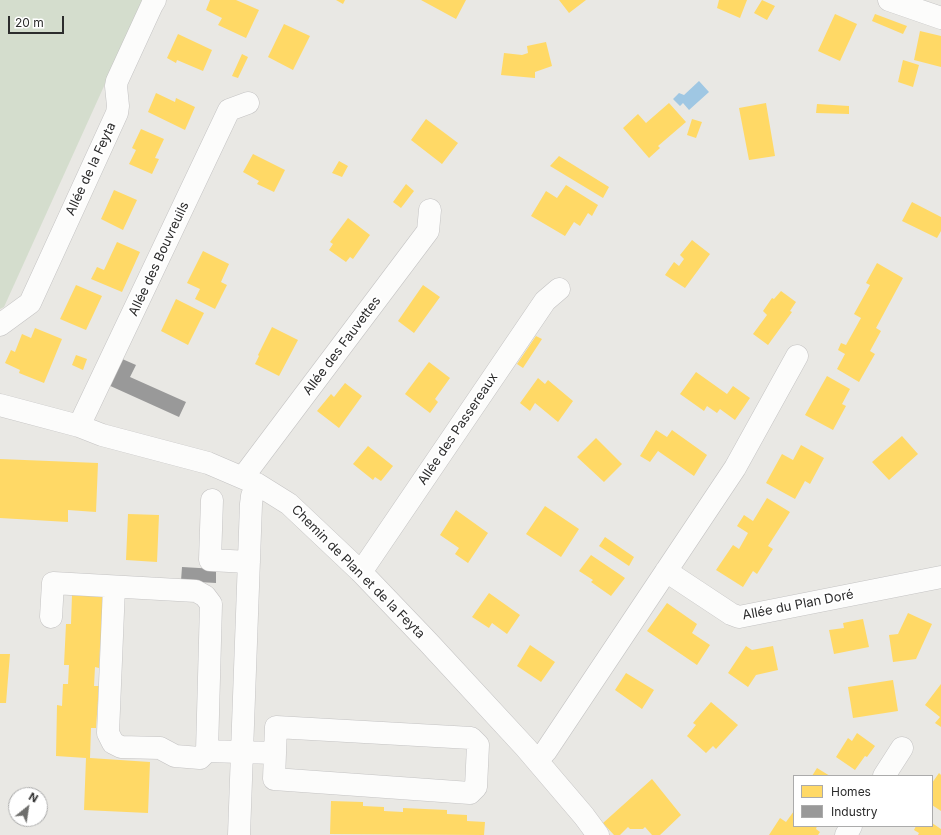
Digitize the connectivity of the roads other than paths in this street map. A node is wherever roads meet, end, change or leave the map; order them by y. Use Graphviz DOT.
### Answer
graph roads {
  1 [pos="155,0"];
  2 [pos="889,0"];
  3 [pos="941,18"];
  4 [pos="248,103"];
  5 [pos="430,210"];
  6 [pos="559,289"];
  7 [pos="0,325"];
  8 [pos="797,356"];
  9 [pos="0,405"];
  10 [pos="80,426"];
  11 [pos="250,480"];
  12 [pos="212,500"];
  13 [pos="248,562"];
  14 [pos="666,571"];
  15 [pos="361,572"];
  16 [pos="941,577"];
  17 [pos="114,587"];
  18 [pos="51,617"];
  19 [pos="902,748"];
  20 [pos="207,751"];
  21 [pos="242,752"];
  22 [pos="275,753"];
  23 [pos="537,761"];
  24 [pos="885,775"];
  25 [pos="239,835"];
  26 [pos="598,835"];
  1 -- 7 [label="street, Allée de la Feyta"];
  2 -- 3 [label="street"];
  4 -- 10 [label="street, Allée des Bouvreuils"];
  5 -- 11 [label="street, Allée des Fauvettes"];
  6 -- 15 [label="street, Allée des Passereaux"];
  8 -- 14 [label="street"];
  9 -- 10 [label="street, Chemin de Plan et de la Feyta"];
  10 -- 11 [label="street, Chemin de Plan et de la Feyta"];
  11 -- 13 [label="street, Allée des Fauvettes"];
  11 -- 15 [label="street, Chemin de Plan et de la Feyta"];
  12 -- 13 [label="street"];
  13 -- 21 [label="street, Allée des Fauvettes"];
  14 -- 16 [label="street, Allée du Plan Doré"];
  14 -- 23 [label="street"];
  15 -- 23 [label="street, Chemin de Plan et de la Feyta"];
  17 -- 18 [label="street"];
  17 -- 20 [label="street"];
  17 -- 20 [label="street"];
  19 -- 24 [label="street"];
  20 -- 21 [label="street"];
  21 -- 22 [label="street"];
  21 -- 25 [label="street, Allée des Fauvettes"];
  22 -- 22 [label="street"];
  23 -- 26 [label="street, Chemin de Plan et de la Feyta"];
}
